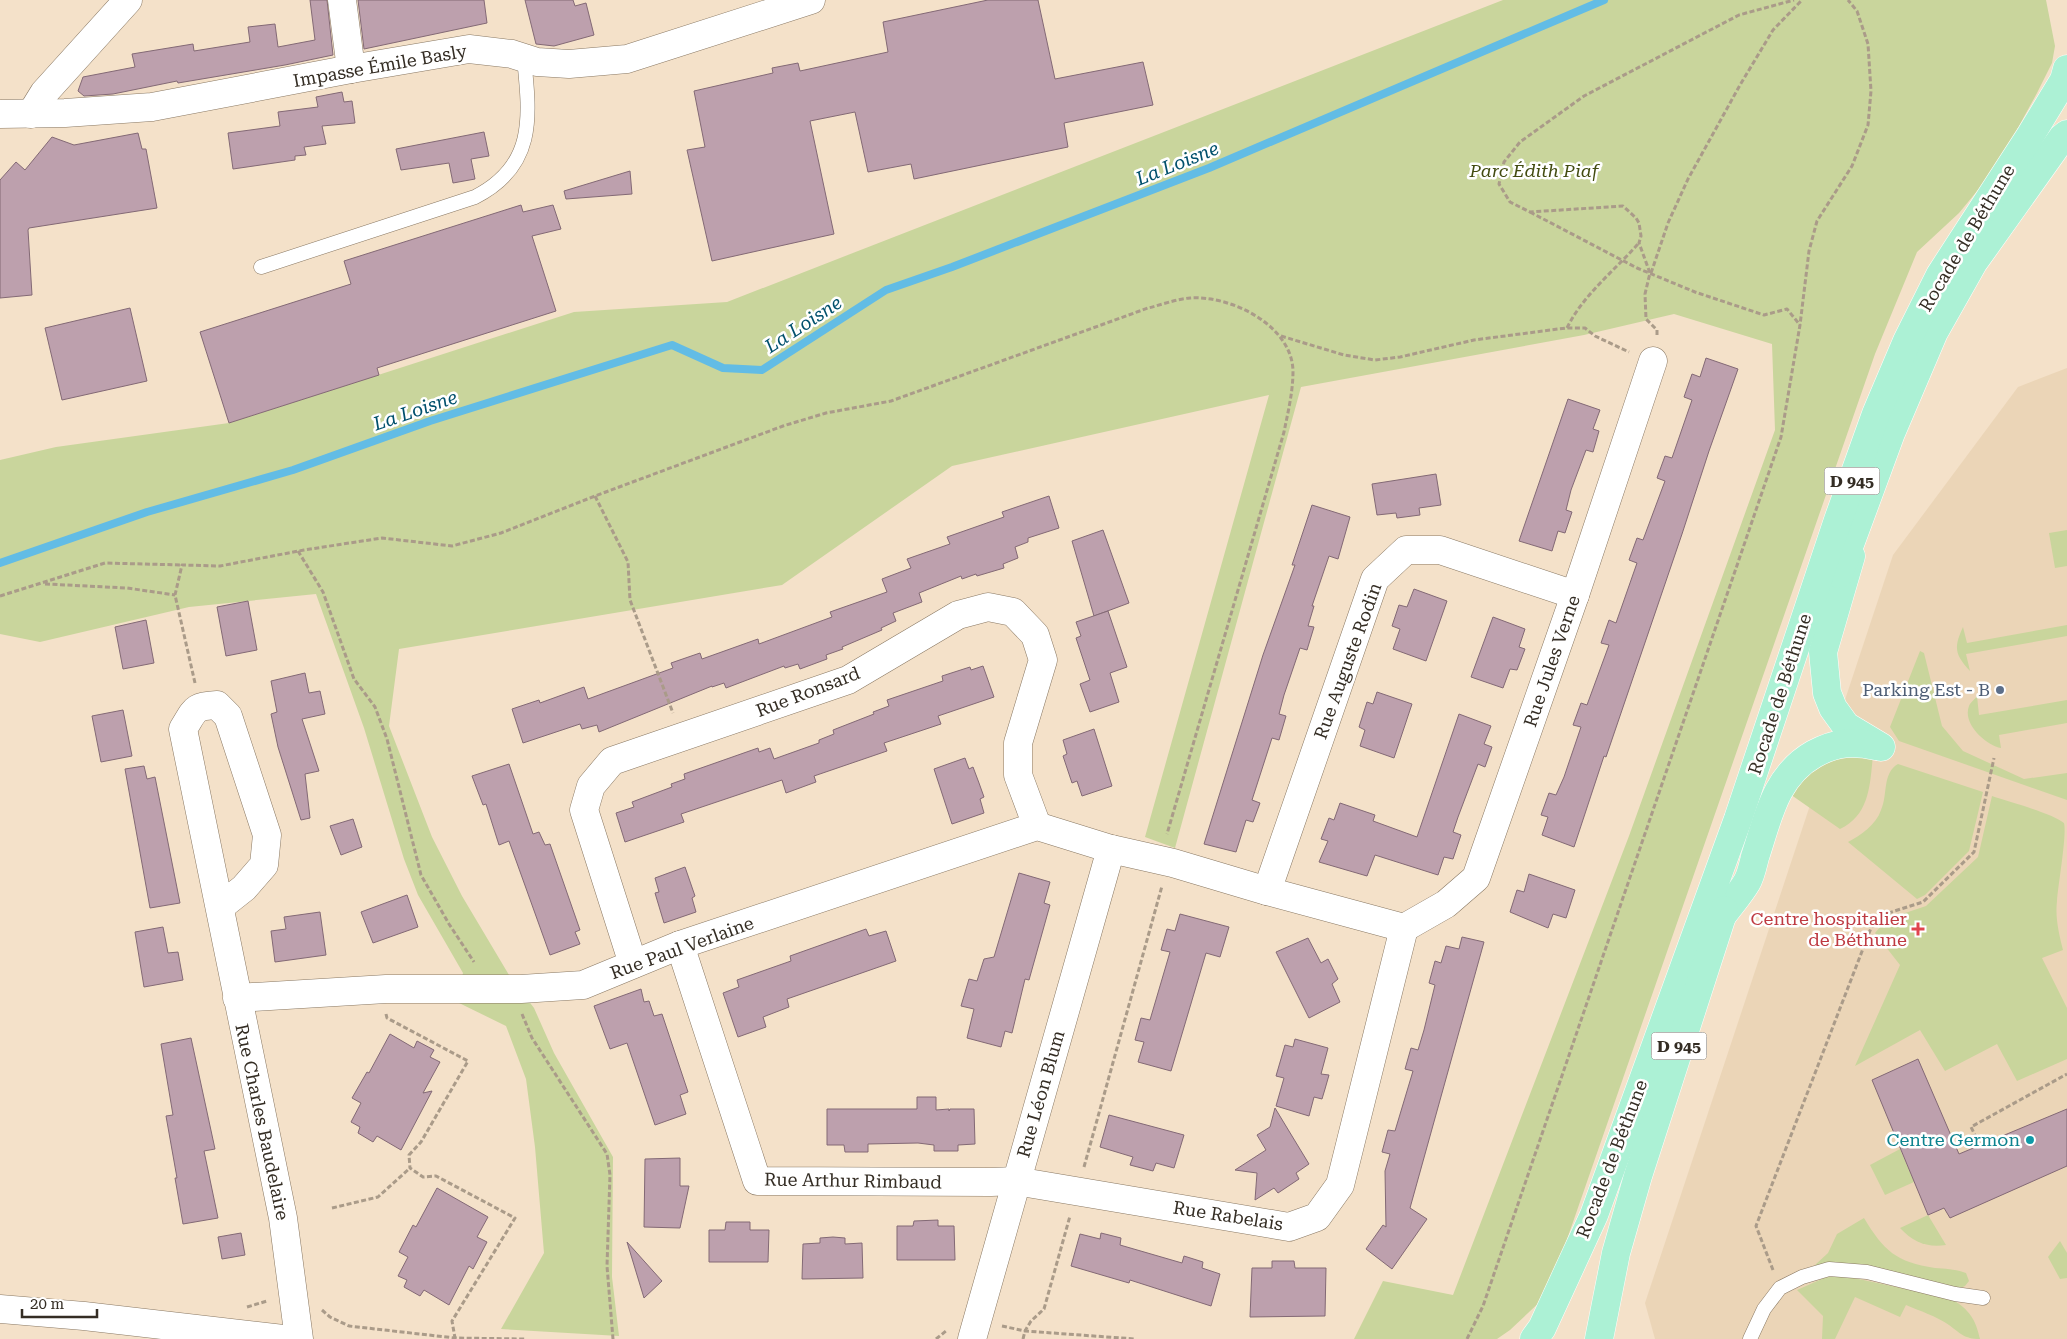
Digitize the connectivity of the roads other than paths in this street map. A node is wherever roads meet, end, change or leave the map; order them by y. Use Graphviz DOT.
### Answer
graph roads {
  1 [pos="128,0"];
  2 [pos="342,0"];
  3 [pos="811,0"];
  4 [pos="524,58"];
  5 [pos="351,69"];
  6 [pos="2067,69"];
  7 [pos="0,114"];
  8 [pos="31,114"];
  9 [pos="2067,134"];
  10 [pos="260,267"];
  11 [pos="1653,361"];
  12 [pos="1864,506"];
  13 [pos="1575,594"];
  14 [pos="1037,826"];
  15 [pos="1111,849"];
  16 [pos="1268,891"];
  17 [pos="220,907"];
  18 [pos="1722,916"];
  19 [pos="1404,928"];
  20 [pos="680,945"];
  21 [pos="633,964"];
  22 [pos="237,998"];
  23 [pos="1016,1181"];
  24 [pos="1983,1298"];
  25 [pos="0,1309"];
  26 [pos="974,1330"];
  27 [pos="282,1339"];
  28 [pos="299,1339"];
  29 [pos="1534,1339"];
  30 [pos="1598,1339"];
  31 [pos="1750,1339"];
  1 -- 8 [label="street"];
  2 -- 5 [label="street"];
  3 -- 4 [label="street, Impasse Émile Basly"];
  4 -- 5 [label="street, Impasse Émile Basly"];
  4 -- 10 [label="lane"];
  5 -- 8 [label="street, Impasse Émile Basly"];
  6 -- 29 [label="main road, Rocade de Béthune / D 945"];
  7 -- 8 [label="street, Impasse Émile Basly"];
  9 -- 12 [label="main road, Rocade de Béthune / D 945"];
  11 -- 13 [label="street, Rue Jules Verne"];
  12 -- 18 [label="main road, Rocade de Béthune / D 945"];
  12 -- 18 [label="main road"];
  13 -- 16 [label="street, Rue Auguste Rodin"];
  13 -- 19 [label="street, Rue Jules Verne"];
  14 -- 15 [label="street"];
  14 -- 20 [label="street, Rue Paul Verlaine"];
  14 -- 21 [label="street, Rue Ronsard"];
  15 -- 16 [label="street"];
  15 -- 23 [label="street, Rue Léon Blum"];
  16 -- 19 [label="street"];
  17 -- 17 [label="street, Rue Charles Baudelaire"];
  17 -- 22 [label="street, Rue Charles Baudelaire"];
  18 -- 30 [label="main road, Rocade de Béthune / D 945"];
  19 -- 23 [label="street, Rue Rabelais"];
  20 -- 21 [label="street, Rue Paul Verlaine"];
  20 -- 23 [label="street, Rue Arthur Rimbaud"];
  21 -- 22 [label="street, Rue Paul Verlaine"];
  22 -- 28 [label="street, Rue Charles Baudelaire"];
  23 -- 26 [label="street, Rue Léon Blum"];
  24 -- 31 [label="lane"];
  25 -- 27 [label="street"];
}
